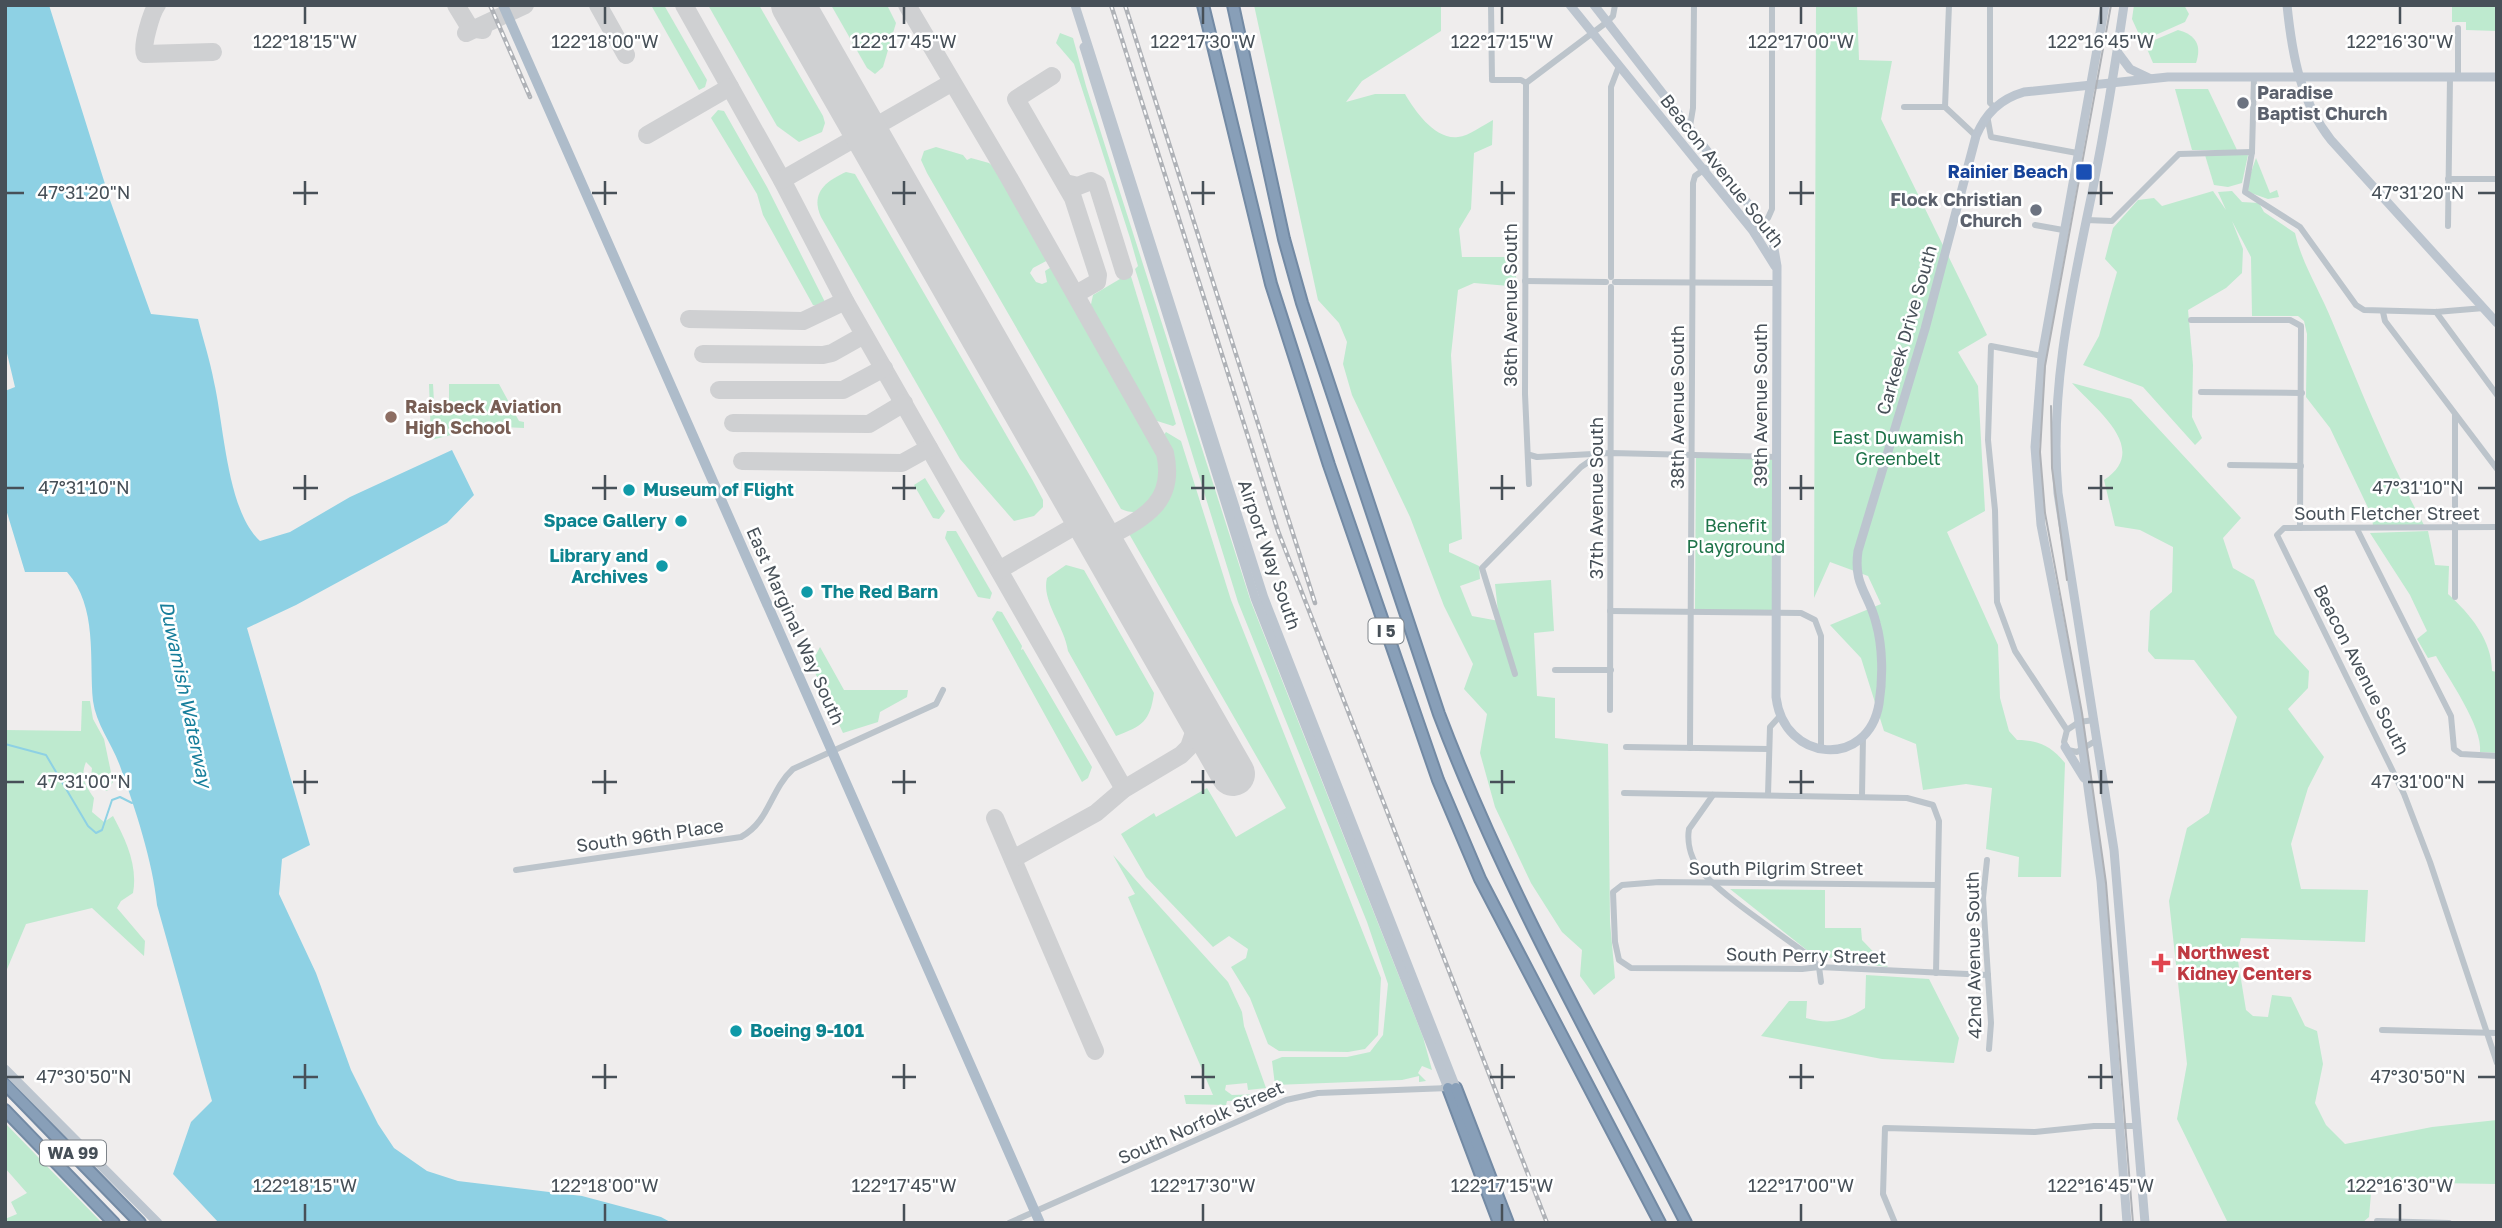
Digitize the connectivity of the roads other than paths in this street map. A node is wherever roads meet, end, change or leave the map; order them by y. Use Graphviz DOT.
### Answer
graph roads {
  1 [pos="503,5"];
  2 [pos="1074,5"];
  3 [pos="1203,5"];
  4 [pos="1233,5"];
  5 [pos="1491,5"];
  6 [pos="1570,5"];
  7 [pos="1594,5"];
  8 [pos="1615,5"];
  9 [pos="1694,5"];
  10 [pos="1772,5"];
  11 [pos="1949,5"];
  12 [pos="1990,5"];
  13 [pos="2105,5"];
  14 [pos="2124,5"];
  15 [pos="2287,5"];
  16 [pos="1607,22"];
  17 [pos="2458,28"];
  18 [pos="1592,34"];
  19 [pos="2118,53"];
  20 [pos="1619,66"];
  21 [pos="2254,77"];
  22 [pos="2151,78"];
  23 [pos="2299,78"];
  24 [pos="2454,78"];
  25 [pos="2497,78"];
  26 [pos="1525,83"];
  27 [pos="2113,83"];
  28 [pos="2089,85"];
  29 [pos="1904,107"];
  30 [pos="1945,107"];
  31 [pos="1990,111"];
  32 [pos="1690,126"];
  33 [pos="1976,136"];
  34 [pos="2252,152"];
  35 [pos="2077,153"];
  36 [pos="1716,160"];
  37 [pos="1702,170"];
  38 [pos="2448,179"];
  39 [pos="2497,179"];
  40 [pos="2086,220"];
  41 [pos="1763,223"];
  42 [pos="2035,225"];
  43 [pos="2448,226"];
  44 [pos="2063,230"];
  45 [pos="1753,231"];
  46 [pos="1776,268"];
  47 [pos="1525,281"];
  48 [pos="1611,282"];
  49 [pos="1693,282"];
  50 [pos="1777,283"];
  51 [pos="2484,308"];
  52 [pos="2383,312"];
  53 [pos="2436,312"];
  54 [pos="2190,320"];
  55 [pos="2497,323"];
  56 [pos="2042,356"];
  57 [pos="2201,392"];
  58 [pos="2302,393"];
  59 [pos="2497,395"];
  60 [pos="2455,414"];
  61 [pos="1611,453"];
  62 [pos="1600,454"];
  63 [pos="1530,455"];
  64 [pos="1691,456"];
  65 [pos="1777,457"];
  66 [pos="2230,465"];
  67 [pos="2301,466"];
  68 [pos="2497,469"];
  69 [pos="1529,484"];
  70 [pos="2453,527"];
  71 [pos="2497,527"];
  72 [pos="2300,528"];
  73 [pos="2357,529"];
  74 [pos="2279,531"];
  75 [pos="2455,597"];
  76 [pos="1610,611"];
  77 [pos="1776,612"];
  78 [pos="1691,613"];
  79 [pos="1555,670"];
  80 [pos="1611,670"];
  81 [pos="1515,674"];
  82 [pos="943,690"];
  83 [pos="1611,710"];
  84 [pos="1780,716"];
  85 [pos="2095,719"];
  86 [pos="2079,722"];
  87 [pos="2067,730"];
  88 [pos="1863,736"];
  89 [pos="2099,739"];
  90 [pos="1626,747"];
  91 [pos="2065,747"];
  92 [pos="1690,748"];
  93 [pos="832,749"];
  94 [pos="1769,749"];
  95 [pos="1821,750"];
  96 [pos="2083,751"];
  97 [pos="2497,756"];
  98 [pos="2088,784"];
  99 [pos="1624,793"];
  100 [pos="1768,794"];
  101 [pos="1713,795"];
  102 [pos="1862,796"];
  103 [pos="1987,860"];
  104 [pos="516,870"];
  105 [pos="1713,882"];
  106 [pos="1937,885"];
  107 [pos="1623,965"];
  108 [pos="1819,967"];
  109 [pos="1936,973"];
  110 [pos="1988,975"];
  111 [pos="1821,982"];
  112 [pos="2382,1030"];
  113 [pos="2487,1032"];
  114 [pos="2497,1033"];
  115 [pos="1989,1049"];
  116 [pos="2497,1063"];
  117 [pos="5,1069"];
  118 [pos="5,1084"];
  119 [pos="1452,1088"];
  120 [pos="5,1110"];
  121 [pos="2118,1126"];
  122 [pos="2136,1126"];
  123 [pos="1035,1212"];
  124 [pos="2377,1221"];
  125 [pos="114,1223"];
  126 [pos="140,1223"];
  127 [pos="158,1223"];
  128 [pos="1009,1223"];
  129 [pos="1040,1223"];
  130 [pos="1499,1223"];
  131 [pos="1508,1223"];
  132 [pos="1660,1223"];
  133 [pos="1686,1223"];
  134 [pos="1895,1223"];
  135 [pos="2127,1223"];
  136 [pos="2145,1223"];
  137 [pos="2449,1223"];
  1 -- 93 [label="main road, East Marginal Way South"];
  2 -- 119 [label="main road, Airport Way South"];
  3 -- 132 [label="highway, I 5"];
  4 -- 133 [label="highway, I 5"];
  5 -- 26 [label="street"];
  6 -- 18 [label="main road, Beacon Avenue South"];
  7 -- 16 [label="main road, Beacon Avenue South"];
  8 -- 16 [label="street"];
  9 -- 32 [label="street"];
  10 -- 41 [label="street"];
  11 -- 30 [label="street"];
  12 -- 31 [label="street"];
  13 -- 28 [label="main road"];
  14 -- 19 [label="main road"];
  15 -- 23 [label="main road"];
  16 -- 18 [label="street"];
  16 -- 32 [label="main road, Beacon Avenue South"];
  17 -- 24 [label="street"];
  18 -- 20 [label="main road, Beacon Avenue South"];
  18 -- 26 [label="street"];
  19 -- 22 [label="main road"];
  19 -- 27 [label="main road"];
  20 -- 37 [label="main road, Beacon Avenue South"];
  20 -- 48 [label="street, 37th Avenue South"];
  21 -- 22 [label="main road"];
  21 -- 23 [label="main road"];
  21 -- 34 [label="street"];
  22 -- 27 [label="main road"];
  23 -- 24 [label="main road"];
  23 -- 51 [label="main road"];
  24 -- 25 [label="main road"];
  24 -- 38 [label="street"];
  26 -- 47 [label="street, 36th Avenue South"];
  27 -- 28 [label="main road"];
  27 -- 40 [label="main road"];
  28 -- 31 [label="main road"];
  28 -- 35 [label="main road"];
  29 -- 30 [label="street"];
  30 -- 33 [label="street"];
  31 -- 33 [label="main road, Carkeek Drive South"];
  31 -- 35 [label="street"];
  32 -- 36 [label="main road, Beacon Avenue South"];
  33 -- 88 [label="main road, Carkeek Drive South"];
  34 -- 40 [label="street"];
  34 -- 52 [label="street"];
  35 -- 44 [label="main road"];
  36 -- 37 [label="street"];
  36 -- 41 [label="main road, Beacon Avenue South"];
  37 -- 45 [label="main road, Beacon Avenue South"];
  37 -- 49 [label="street, 38th Avenue South"];
  38 -- 39 [label="street"];
  38 -- 43 [label="street"];
  40 -- 85 [label="main road"];
  41 -- 45 [label="street"];
  41 -- 46 [label="main road, Beacon Avenue South"];
  42 -- 44 [label="street"];
  44 -- 56 [label="main road"];
  45 -- 46 [label="main road, Beacon Avenue South"];
  46 -- 50 [label="main road, 39th Avenue South"];
  47 -- 48 [label="street"];
  47 -- 63 [label="street, 36th Avenue South"];
  48 -- 49 [label="street"];
  48 -- 61 [label="street, 37th Avenue South"];
  49 -- 50 [label="street"];
  49 -- 64 [label="street, 38th Avenue South"];
  50 -- 65 [label="main road, 39th Avenue South"];
  51 -- 53 [label="street"];
  51 -- 55 [label="main road"];
  52 -- 53 [label="street"];
  52 -- 60 [label="street"];
  53 -- 59 [label="street"];
  54 -- 58 [label="street"];
  56 -- 86 [label="main road"];
  56 -- 87 [label="street"];
  57 -- 58 [label="street"];
  58 -- 67 [label="street"];
  60 -- 68 [label="street"];
  60 -- 70 [label="street"];
  61 -- 62 [label="street"];
  61 -- 64 [label="street"];
  61 -- 76 [label="street, 37th Avenue South"];
  62 -- 63 [label="street"];
  62 -- 81 [label="street"];
  63 -- 69 [label="street, 36th Avenue South"];
  64 -- 65 [label="street"];
  64 -- 78 [label="street, 38th Avenue South"];
  65 -- 77 [label="main road, 39th Avenue South"];
  66 -- 67 [label="street"];
  67 -- 72 [label="street"];
  70 -- 71 [label="street, South Fletcher Street"];
  70 -- 73 [label="street, South Fletcher Street"];
  70 -- 75 [label="street"];
  72 -- 73 [label="street, South Fletcher Street"];
  72 -- 74 [label="street, South Fletcher Street"];
  73 -- 97 [label="street"];
  74 -- 113 [label="street, Beacon Avenue South"];
  76 -- 78 [label="street"];
  76 -- 80 [label="street, 37th Avenue South"];
  77 -- 78 [label="street"];
  77 -- 84 [label="main road, 39th Avenue South"];
  77 -- 95 [label="street"];
  78 -- 92 [label="street, 38th Avenue South"];
  79 -- 80 [label="street"];
  80 -- 83 [label="street, 37th Avenue South"];
  82 -- 93 [label="street, South 96th Place"];
  84 -- 94 [label="street"];
  84 -- 95 [label="main road"];
  85 -- 86 [label="street"];
  85 -- 89 [label="main road"];
  86 -- 87 [label="street"];
  86 -- 96 [label="main road"];
  87 -- 91 [label="street"];
  88 -- 95 [label="main road"];
  88 -- 102 [label="street"];
  89 -- 96 [label="street"];
  89 -- 122 [label="main road"];
  90 -- 92 [label="street"];
  91 -- 96 [label="street"];
  91 -- 98 [label="main road"];
  92 -- 94 [label="street"];
  93 -- 104 [label="street, South 96th Place"];
  93 -- 123 [label="main road, East Marginal Way South"];
  94 -- 100 [label="street"];
  96 -- 98 [label="main road"];
  98 -- 121 [label="main road"];
  99 -- 101 [label="street"];
  100 -- 101 [label="street"];
  100 -- 102 [label="street"];
  101 -- 105 [label="street"];
  102 -- 106 [label="street"];
  103 -- 110 [label="street, 42nd Avenue South"];
  105 -- 106 [label="street, South Pilgrim Street"];
  105 -- 107 [label="street, South Pilgrim Street"];
  105 -- 108 [label="street"];
  106 -- 109 [label="street"];
  107 -- 108 [label="street, South Perry Street"];
  108 -- 109 [label="street, South Perry Street"];
  108 -- 111 [label="street"];
  109 -- 110 [label="street, South Perry Street"];
  110 -- 115 [label="street, 42nd Avenue South"];
  112 -- 113 [label="street"];
  113 -- 114 [label="street"];
  113 -- 116 [label="street, Beacon Avenue South"];
  117 -- 127 [label="main road"];
  118 -- 126 [label="highway, WA 99"];
  119 -- 123 [label="street, South Norfolk Street"];
  119 -- 130 [label="highway"];
  119 -- 131 [label="highway"];
  120 -- 125 [label="highway, WA 99"];
  121 -- 122 [label="street"];
  121 -- 134 [label="street"];
  121 -- 135 [label="main road"];
  122 -- 136 [label="main road"];
  123 -- 128 [label="street, South Norfolk Street"];
  123 -- 129 [label="main road, East Marginal Way South"];
  124 -- 137 [label="street"];
}
